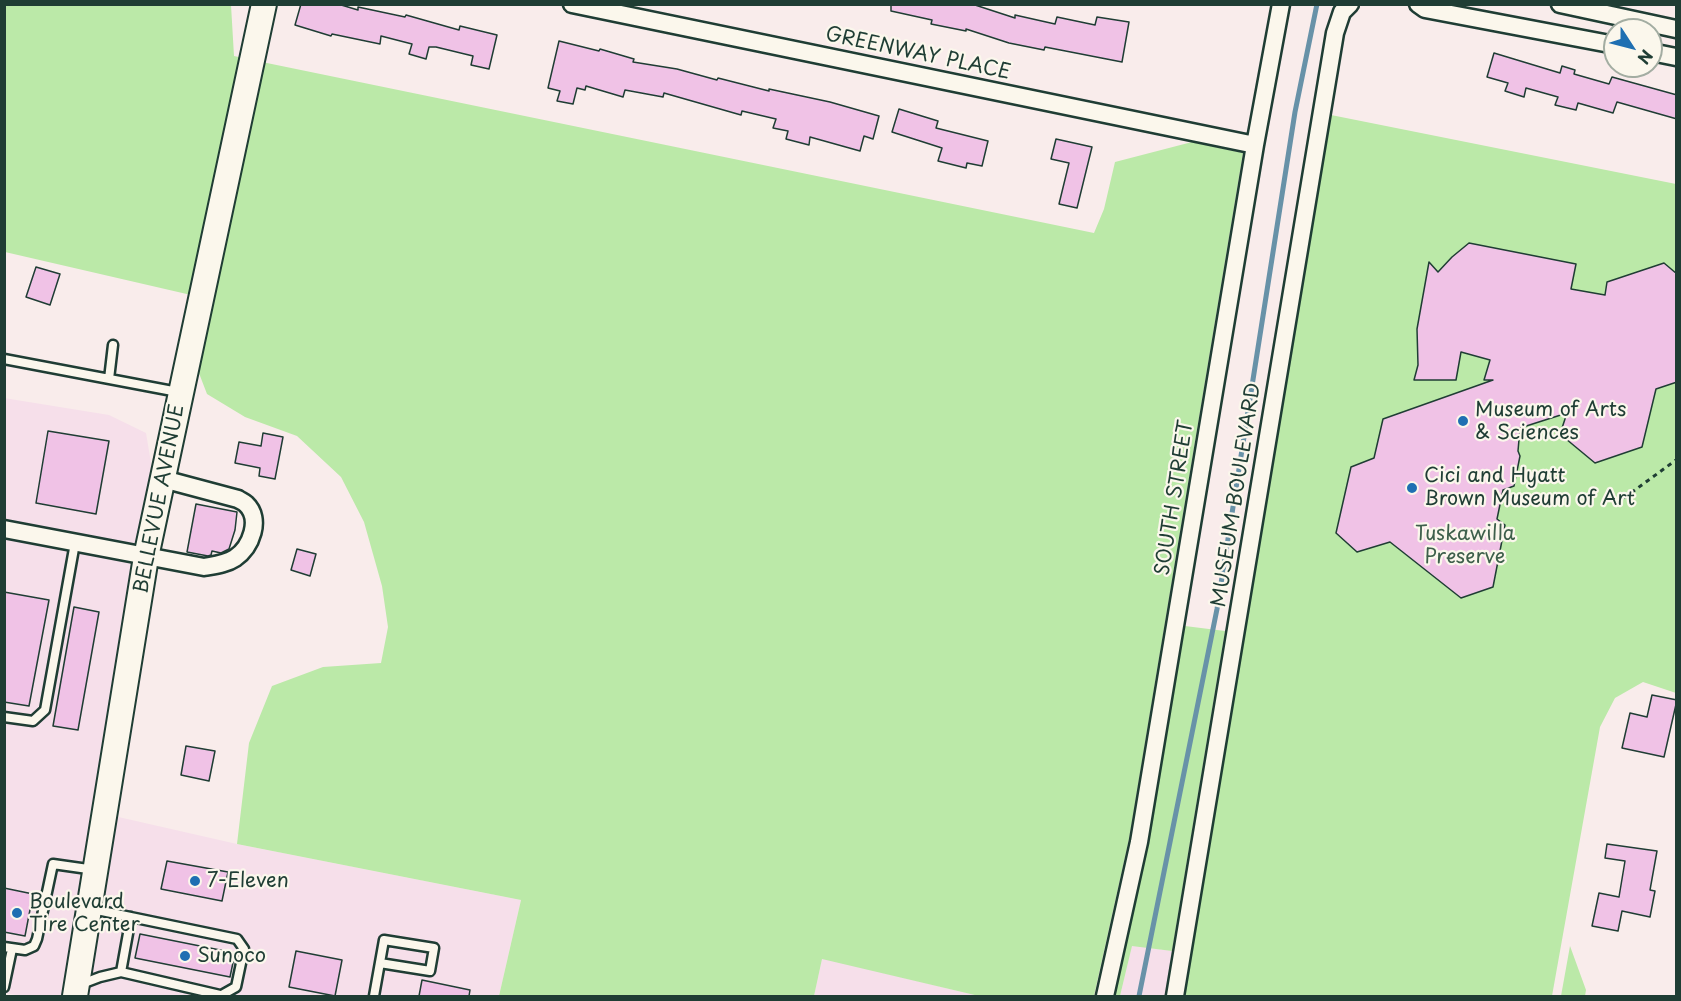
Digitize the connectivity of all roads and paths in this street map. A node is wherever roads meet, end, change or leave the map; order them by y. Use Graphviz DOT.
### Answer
graph roads {
  1 [pos="264,4"];
  2 [pos="572,4"];
  3 [pos="1281,4"];
  4 [pos="1350,4"];
  5 [pos="1418,4"];
  6 [pos="1560,4"];
  7 [pos="1677,29"];
  8 [pos="1603,43"];
  9 [pos="1255,146"];
  10 [pos="114,345"];
  11 [pos="4,359"];
  12 [pos="109,379"];
  13 [pos="181,393"];
  14 [pos="1677,460"];
  15 [pos="163,479"];
  16 [pos="1624,498"];
  17 [pos="4,529"];
  18 [pos="75,543"];
  19 [pos="146,557"];
  20 [pos="4,717"];
  21 [pos="95,870"];
  22 [pos="89,909"];
  23 [pos="131,917"];
  24 [pos="8,948"];
  25 [pos="380,963"];
  26 [pos="121,972"];
  27 [pos="4,987"];
  28 [pos="76,992"];
  29 [pos="220,996"];
  30 [pos="374,996"];
  31 [pos="1105,996"];
  32 [pos="1175,996"];
  1 -- 13 [label="street, BELLEVUE AVENUE"];
  2 -- 9 [label="street, GREENWAY PLACE"];
  3 -- 9 [label="street, SOUTH STREET"];
  4 -- 32 [label="street, MUSEUM BOULEVARD"];
  5 -- 8 [label="street"];
  6 -- 7 [label="street"];
  9 -- 31 [label="street, SOUTH STREET"];
  10 -- 12 [label="lane"];
  11 -- 12 [label="lane"];
  12 -- 13 [label="lane"];
  13 -- 15 [label="street, BELLEVUE AVENUE"];
  14 -- 16 [label="path"];
  15 -- 19 [label="street, BELLEVUE AVENUE"];
  15 -- 19 [label="street"];
  17 -- 18 [label="street"];
  18 -- 19 [label="street"];
  18 -- 20 [label="lane"];
  19 -- 21 [label="street, BELLEVUE AVENUE"];
  21 -- 22 [label="street, BELLEVUE AVENUE"];
  21 -- 24 [label="lane"];
  22 -- 23 [label="lane"];
  22 -- 28 [label="street, BELLEVUE AVENUE"];
  23 -- 26 [label="lane"];
  23 -- 29 [label="lane"];
  24 -- 27 [label="lane"];
  25 -- 25 [label="lane"];
  25 -- 30 [label="lane"];
  26 -- 28 [label="lane"];
  26 -- 29 [label="lane"];
}
